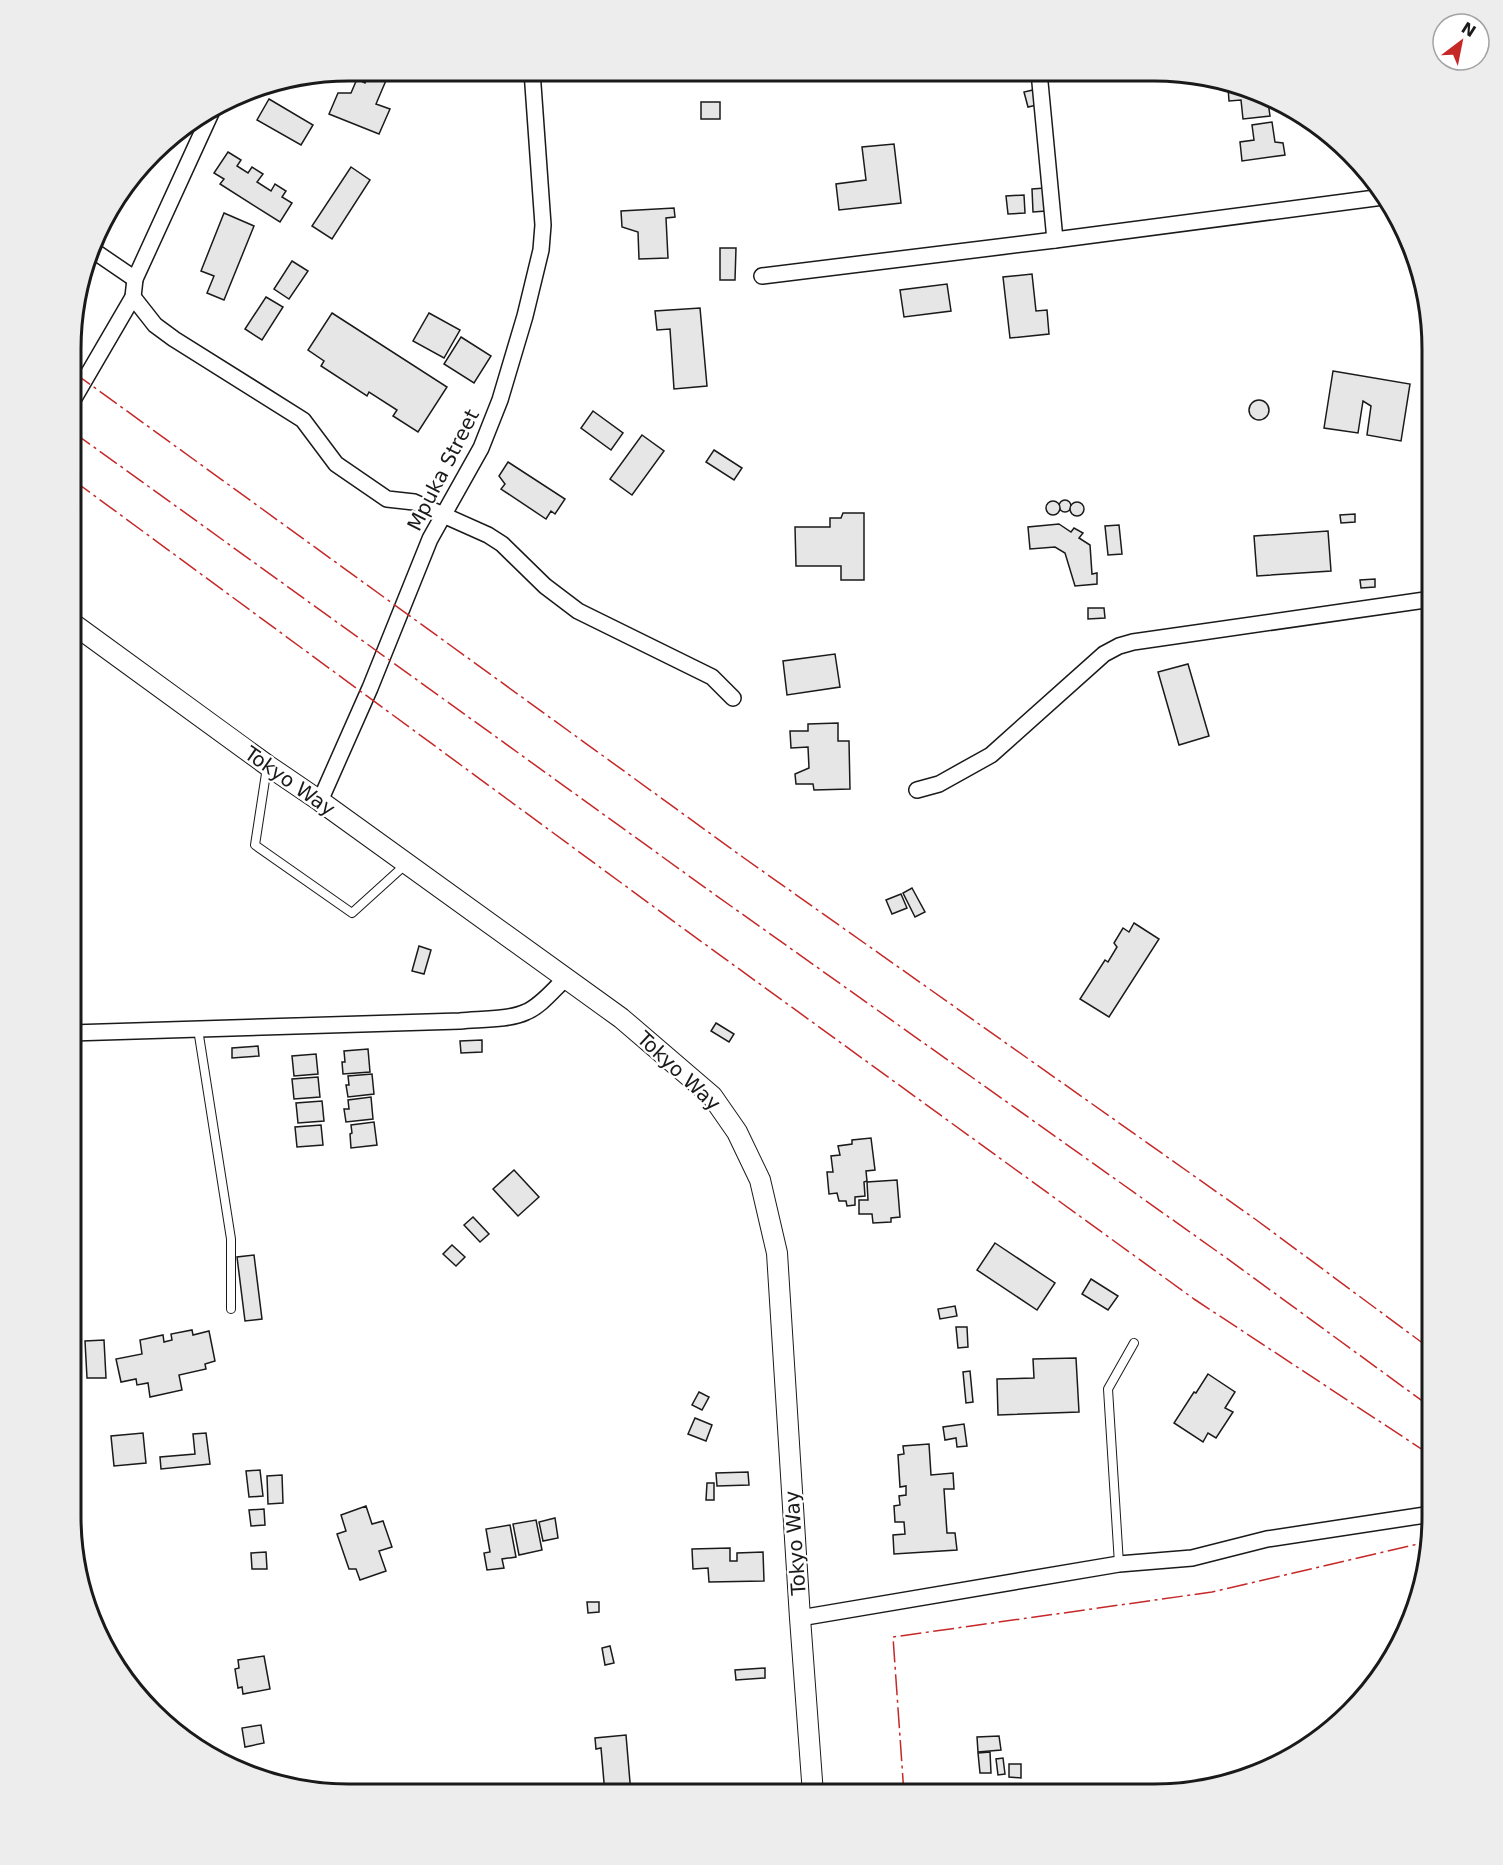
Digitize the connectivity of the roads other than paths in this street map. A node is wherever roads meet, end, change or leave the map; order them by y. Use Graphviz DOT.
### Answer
graph roads {
  1 [pos="533,81"];
  2 [pos="1040,81"];
  3 [pos="208,121"];
  4 [pos="1376,198"];
  5 [pos="1055,240"];
  6 [pos="98,254"];
  7 [pos="762,276"];
  8 [pos="135,279"];
  9 [pos="134,297"];
  10 [pos="81,386"];
  11 [pos="442,516"];
  12 [pos="1422,600"];
  13 [pos="81,630"];
  14 [pos="733,698"];
  15 [pos="267,765"];
  16 [pos="917,790"];
  17 [pos="320,801"];
  18 [pos="407,864"];
  19 [pos="566,978"];
  20 [pos="198,1029"];
  21 [pos="81,1033"];
  22 [pos="231,1309"];
  23 [pos="1134,1343"];
  24 [pos="1422,1516"];
  25 [pos="1119,1564"];
  26 [pos="800,1618"];
  27 [pos="812,1784"];
  1 -- 11 [label="street, Mpuka Street"];
  2 -- 5 [label="street"];
  3 -- 8 [label="street"];
  4 -- 5 [label="street"];
  5 -- 7 [label="street"];
  6 -- 8 [label="street"];
  8 -- 9 [label="street"];
  9 -- 10 [label="street"];
  9 -- 11 [label="street"];
  11 -- 14 [label="street"];
  11 -- 17 [label="street, Mpuka Street"];
  12 -- 16 [label="street"];
  13 -- 15 [label="street, Tokyo Way"];
  15 -- 17 [label="street, Tokyo Way"];
  15 -- 18 [label="lane"];
  17 -- 18 [label="street, Tokyo Way"];
  18 -- 19 [label="street, Tokyo Way"];
  19 -- 20 [label="street"];
  19 -- 26 [label="street, Tokyo Way"];
  20 -- 21 [label="street"];
  20 -- 22 [label="lane"];
  23 -- 25 [label="lane"];
  24 -- 25 [label="street"];
  25 -- 26 [label="street"];
  26 -- 27 [label="street, Tokyo Way"];
}
